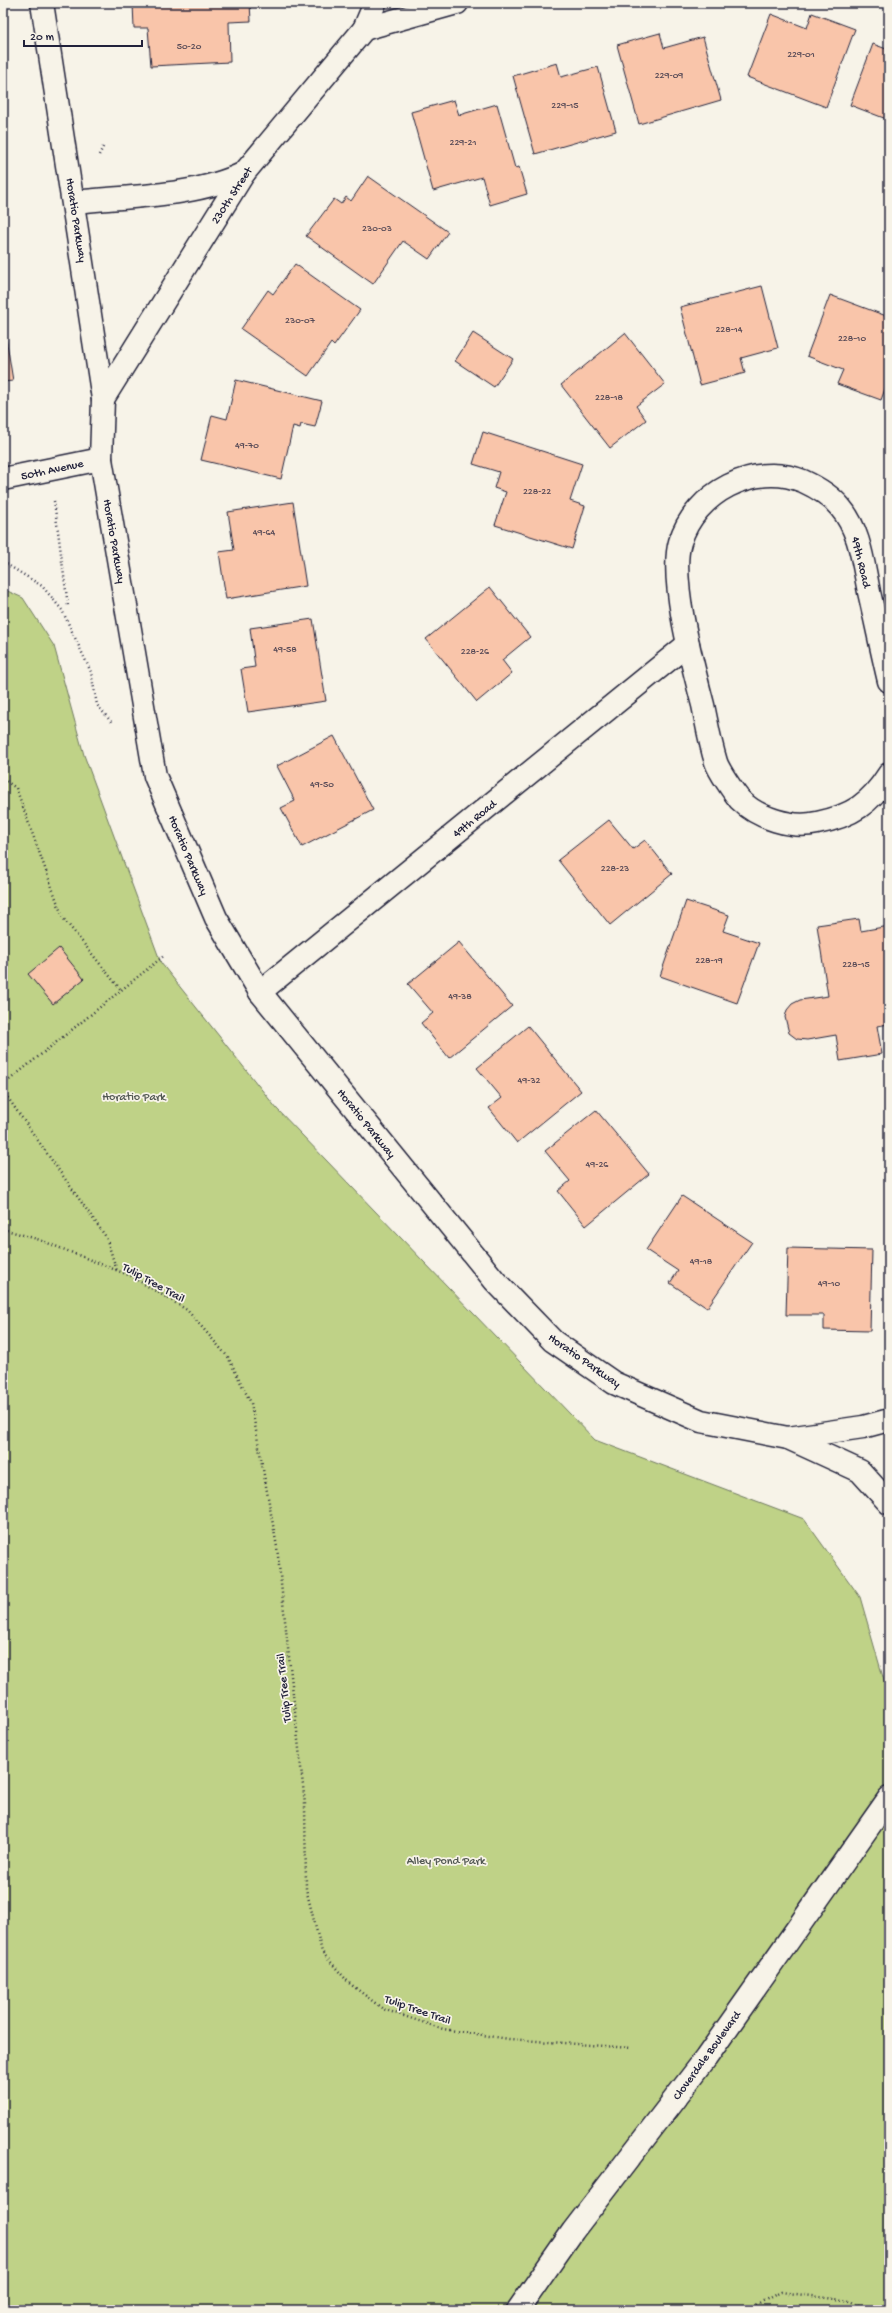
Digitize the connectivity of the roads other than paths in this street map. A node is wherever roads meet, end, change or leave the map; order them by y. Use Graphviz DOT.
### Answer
graph roads {
  1 [pos="42,3"];
  2 [pos="375,3"];
  3 [pos="457,3"];
  4 [pos="364,29"];
  5 [pos="244,173"];
  6 [pos="74,202"];
  7 [pos="103,399"];
  8 [pos="102,459"];
  9 [pos="3,479"];
  10 [pos="688,644"];
  11 [pos="889,681"];
  12 [pos="889,774"];
  13 [pos="260,992"];
  14 [pos="889,1420"];
  15 [pos="788,1438"];
  16 [pos="889,1503"];
  17 [pos="889,1798"];
  18 [pos="518,2310"];
  1 -- 6 [label="street, Horatio Parkway"];
  2 -- 4 [label="street, 230th Street"];
  3 -- 4 [label="street"];
  4 -- 5 [label="street, 230th Street"];
  5 -- 6 [label="street"];
  5 -- 7 [label="street, 230th Street"];
  6 -- 7 [label="street, Horatio Parkway"];
  7 -- 8 [label="street, Horatio Parkway"];
  8 -- 9 [label="street, 50th Avenue"];
  8 -- 13 [label="street, Horatio Parkway"];
  10 -- 11 [label="street, 49th Road"];
  10 -- 12 [label="street, 49th Road"];
  10 -- 13 [label="street, 49th Road"];
  13 -- 15 [label="street, Horatio Parkway"];
  14 -- 15 [label="street, Horatio Parkway"];
  15 -- 16 [label="street, Horatio Parkway"];
  17 -- 18 [label="street, Cloverdale Boulevard"];
}
